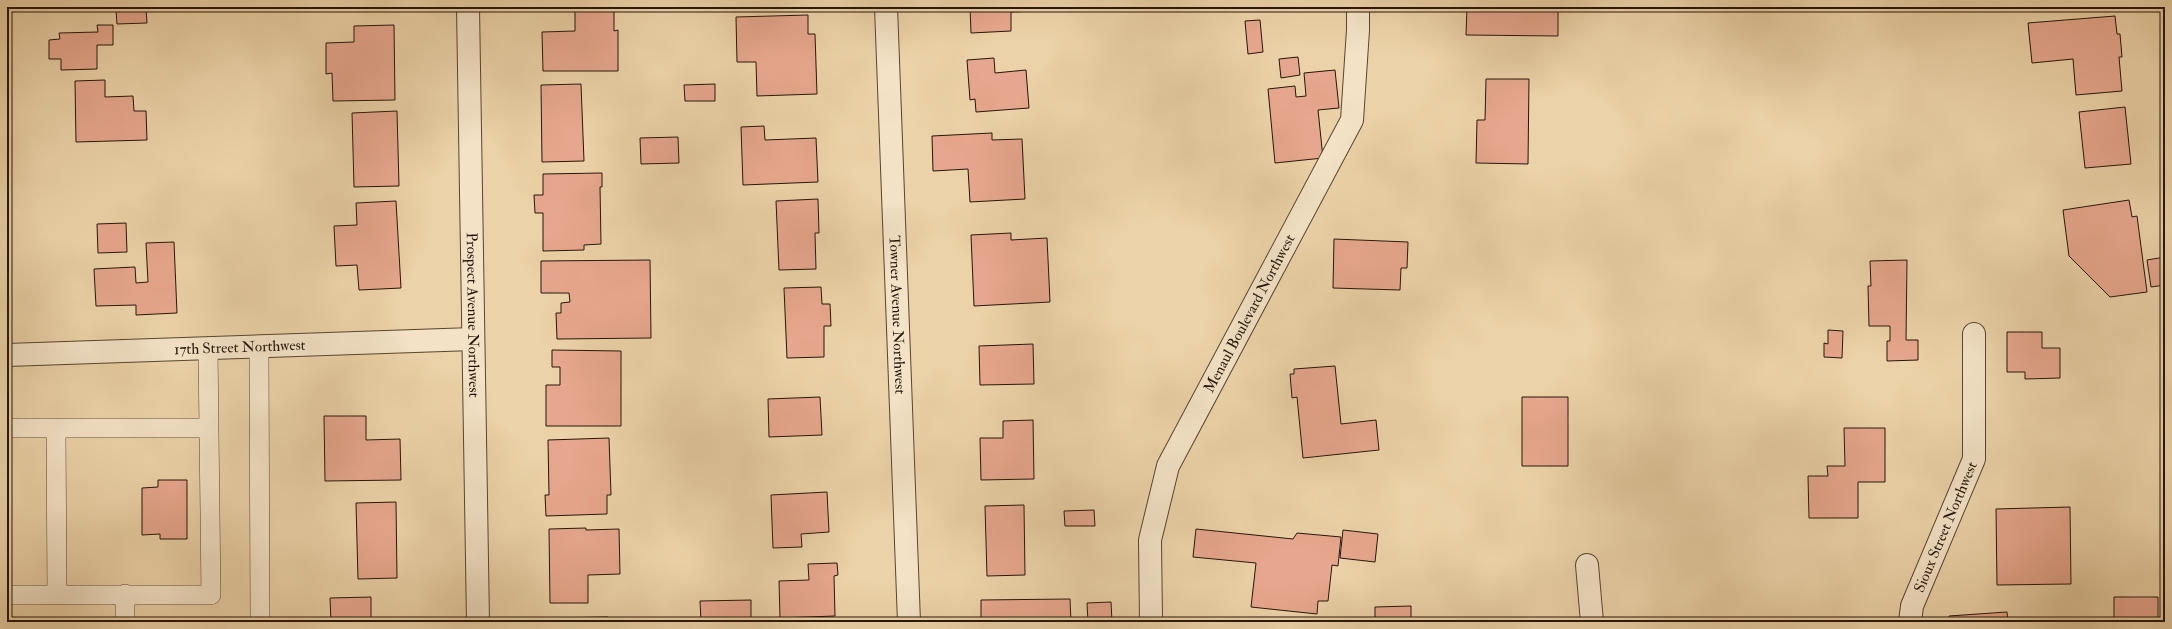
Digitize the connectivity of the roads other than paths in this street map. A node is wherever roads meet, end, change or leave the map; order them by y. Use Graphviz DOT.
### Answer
graph roads {
  1 [pos="468,7"];
  2 [pos="886,7"];
  3 [pos="1358,7"];
  4 [pos="1974,334"];
  5 [pos="473,339"];
  6 [pos="259,346"];
  7 [pos="208,348"];
  8 [pos="7,355"];
  9 [pos="7,428"];
  10 [pos="56,428"];
  11 [pos="209,428"];
  12 [pos="1587,565"];
  13 [pos="125,594"];
  14 [pos="7,595"];
  15 [pos="57,595"];
  16 [pos="126,622"];
  17 [pos="260,622"];
  18 [pos="478,622"];
  19 [pos="909,622"];
  20 [pos="1151,622"];
  21 [pos="1592,622"];
  22 [pos="1910,622"];
  1 -- 5 [label="street, Prospect Avenue Northwest"];
  2 -- 19 [label="street, Towner Avenue Northwest"];
  3 -- 20 [label="street, Menaul Boulevard Northwest"];
  4 -- 22 [label="street, Sioux Street Northwest"];
  5 -- 6 [label="street, 17th Street Northwest"];
  5 -- 18 [label="street, Prospect Avenue Northwest"];
  6 -- 7 [label="street, 17th Street Northwest"];
  6 -- 17 [label="lane"];
  7 -- 8 [label="street, 17th Street Northwest"];
  7 -- 11 [label="lane"];
  9 -- 10 [label="lane"];
  10 -- 11 [label="lane"];
  10 -- 15 [label="lane"];
  11 -- 13 [label="lane"];
  12 -- 21 [label="street"];
  13 -- 15 [label="lane"];
  13 -- 16 [label="lane"];
  14 -- 15 [label="lane"];
}
